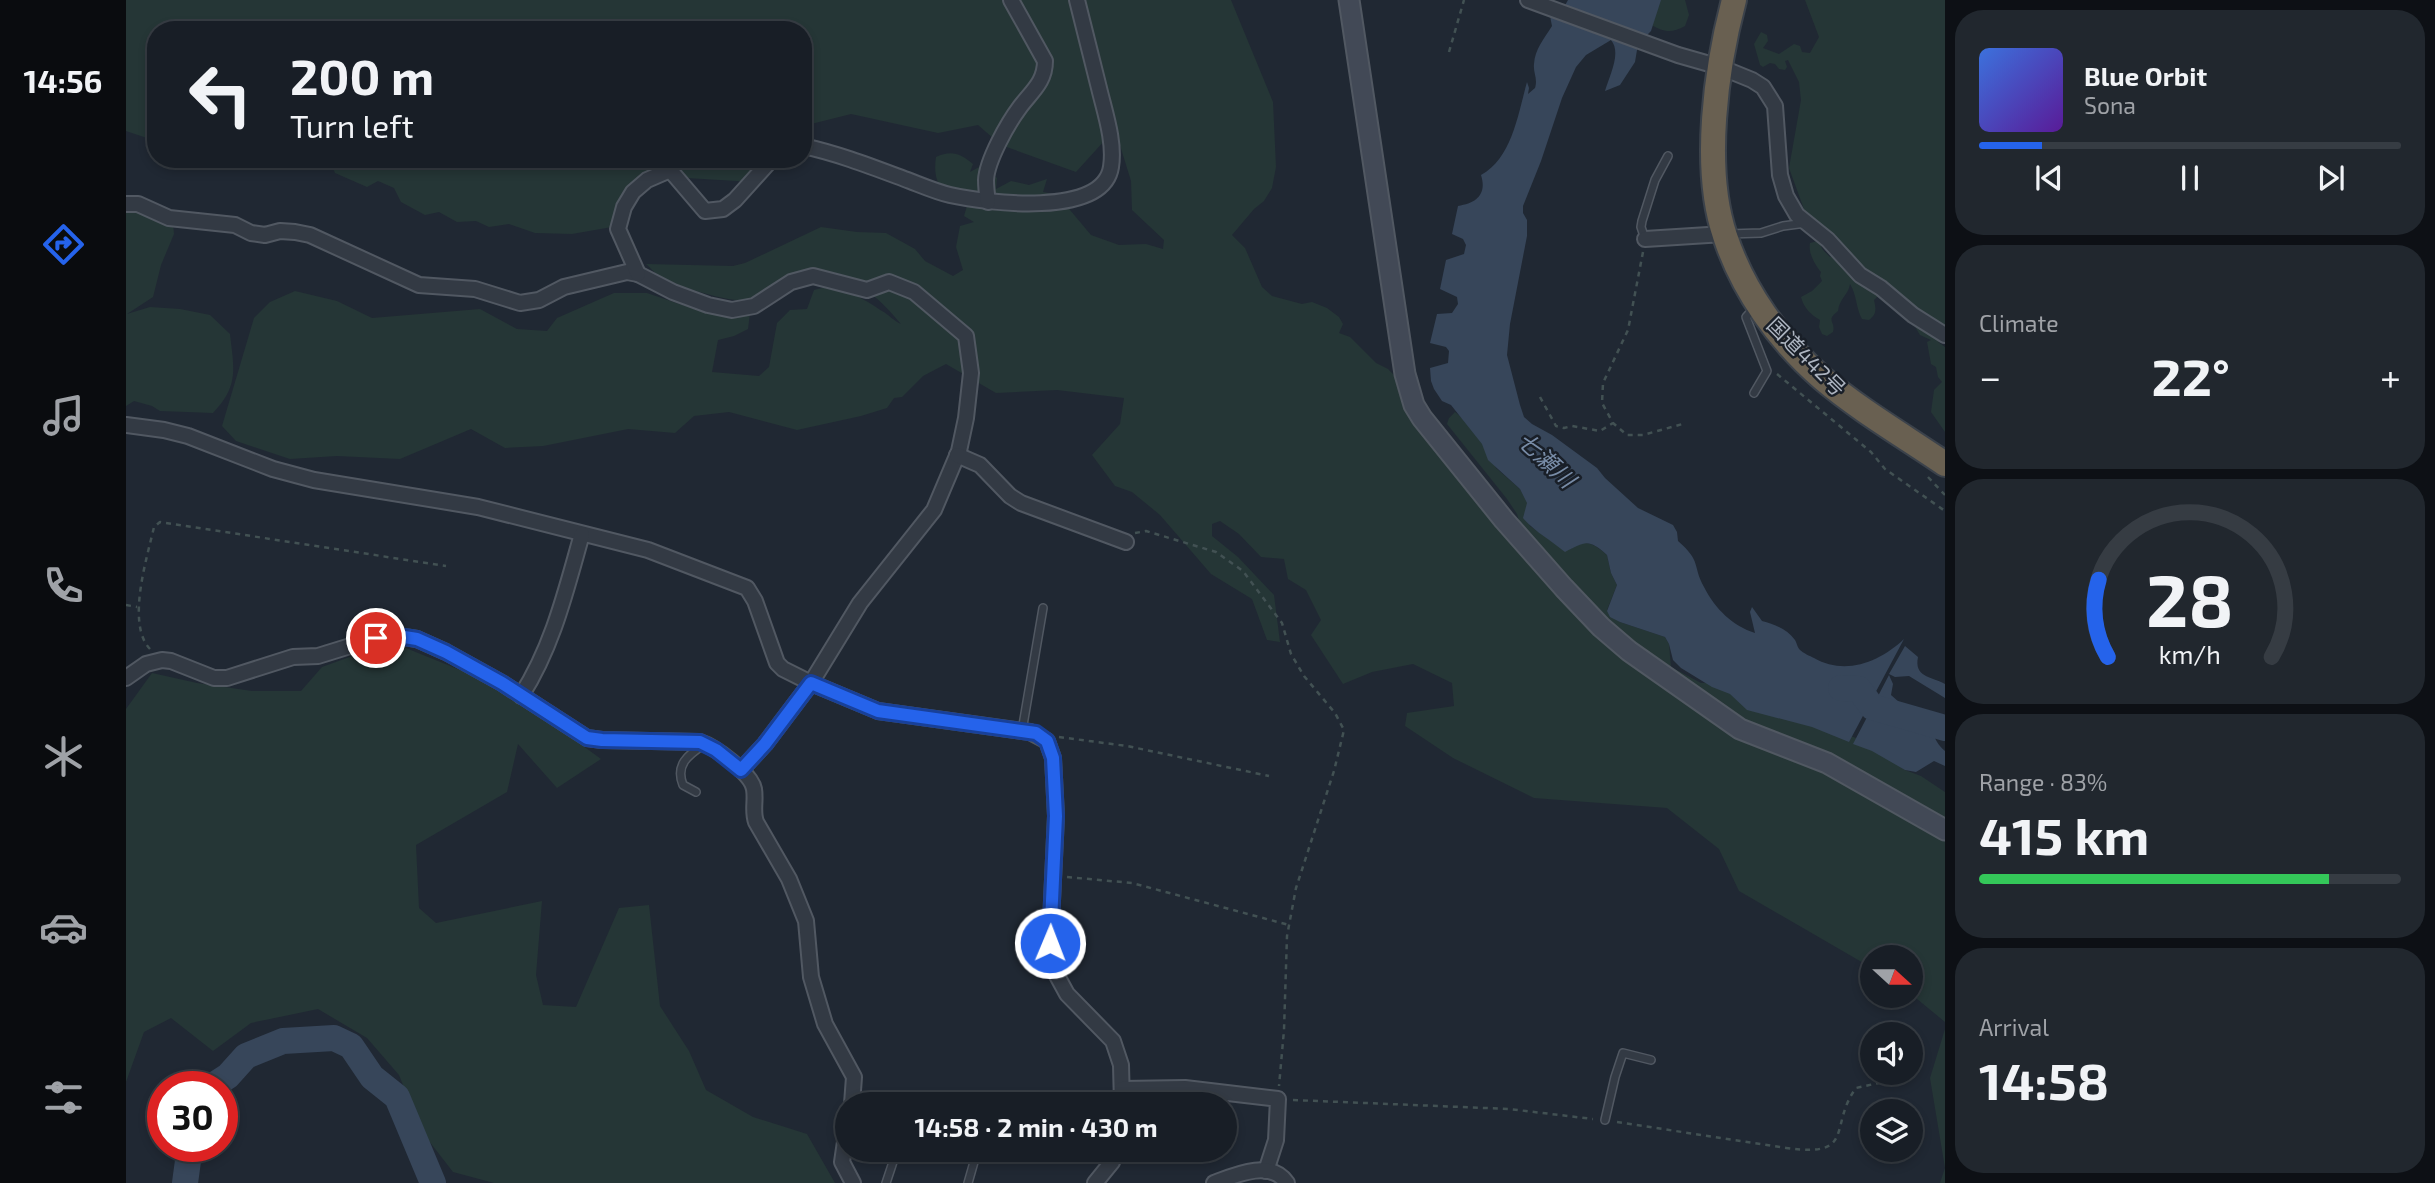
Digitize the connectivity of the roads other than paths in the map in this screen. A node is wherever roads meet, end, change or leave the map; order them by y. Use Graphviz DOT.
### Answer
graph roads {
  1 [pos="1011,0"];
  2 [pos="1077,0"];
  3 [pos="1349,0"];
  4 [pos="1528,0"];
  5 [pos="1734,0"];
  6 [pos="1720,67"];
  7 [pos="812,148"];
  8 [pos="1668,156"];
  9 [pos="764,168"];
  10 [pos="988,202"];
  11 [pos="126,204"];
  12 [pos="1807,223"];
  13 [pos="1724,234"];
  14 [pos="1645,239"];
  15 [pos="638,274"];
  16 [pos="1758,305"];
  17 [pos="1945,335"];
  18 [pos="1754,393"];
  19 [pos="126,425"];
  20 [pos="957,456"];
  21 [pos="1945,464"];
  22 [pos="582,534"];
  23 [pos="1126,542"];
  24 [pos="1043,608"];
  25 [pos="126,678"];
  26 [pos="811,683"];
  27 [pos="521,696"];
  28 [pos="1022,731"];
  29 [pos="705,744"];
  30 [pos="741,770"];
  31 [pos="696,792"];
  32 [pos="1945,830"];
  33 [pos="1651,1060"];
  34 [pos="1122,1089"];
  35 [pos="853,1092"];
  36 [pos="1605,1120"];
  37 [pos="842,1162"];
  38 [pos="893,1162"];
  39 [pos="974,1162"];
  40 [pos="1112,1162"];
  41 [pos="1266,1171"];
  42 [pos="853,1183"];
  43 [pos="886,1183"];
  44 [pos="968,1183"];
  45 [pos="1095,1183"];
  46 [pos="1214,1183"];
  47 [pos="1287,1183"];
  1 -- 10 [label="street"];
  2 -- 10 [label="street"];
  3 -- 32 [label="street"];
  4 -- 6 [label="street"];
  5 -- 6 [label="highway, 国道442号"];
  6 -- 12 [label="street"];
  6 -- 13 [label="highway, 国道442号"];
  7 -- 10 [label="street"];
  8 -- 14 [label="lane"];
  9 -- 15 [label="street"];
  11 -- 15 [label="street"];
  12 -- 13 [label="lane"];
  12 -- 17 [label="street"];
  13 -- 14 [label="street"];
  13 -- 16 [label="highway, 国道442号"];
  15 -- 20 [label="street"];
  16 -- 18 [label="lane"];
  16 -- 21 [label="highway, 国道442号"];
  19 -- 22 [label="street"];
  20 -- 23 [label="street"];
  20 -- 26 [label="street"];
  22 -- 26 [label="street"];
  22 -- 27 [label="street"];
  24 -- 28 [label="lane"];
  25 -- 27 [label="street"];
  26 -- 28 [label="street"];
  26 -- 30 [label="street"];
  27 -- 29 [label="street"];
  28 -- 34 [label="street"];
  29 -- 30 [label="street"];
  29 -- 31 [label="lane"];
  30 -- 35 [label="street"];
  33 -- 36 [label="lane"];
  34 -- 41 [label="street"];
  37 -- 42 [label="street"];
  38 -- 43 [label="lane"];
  39 -- 44 [label="lane"];
  40 -- 45 [label="street"];
  41 -- 46 [label="street"];
  41 -- 47 [label="street"];
}
